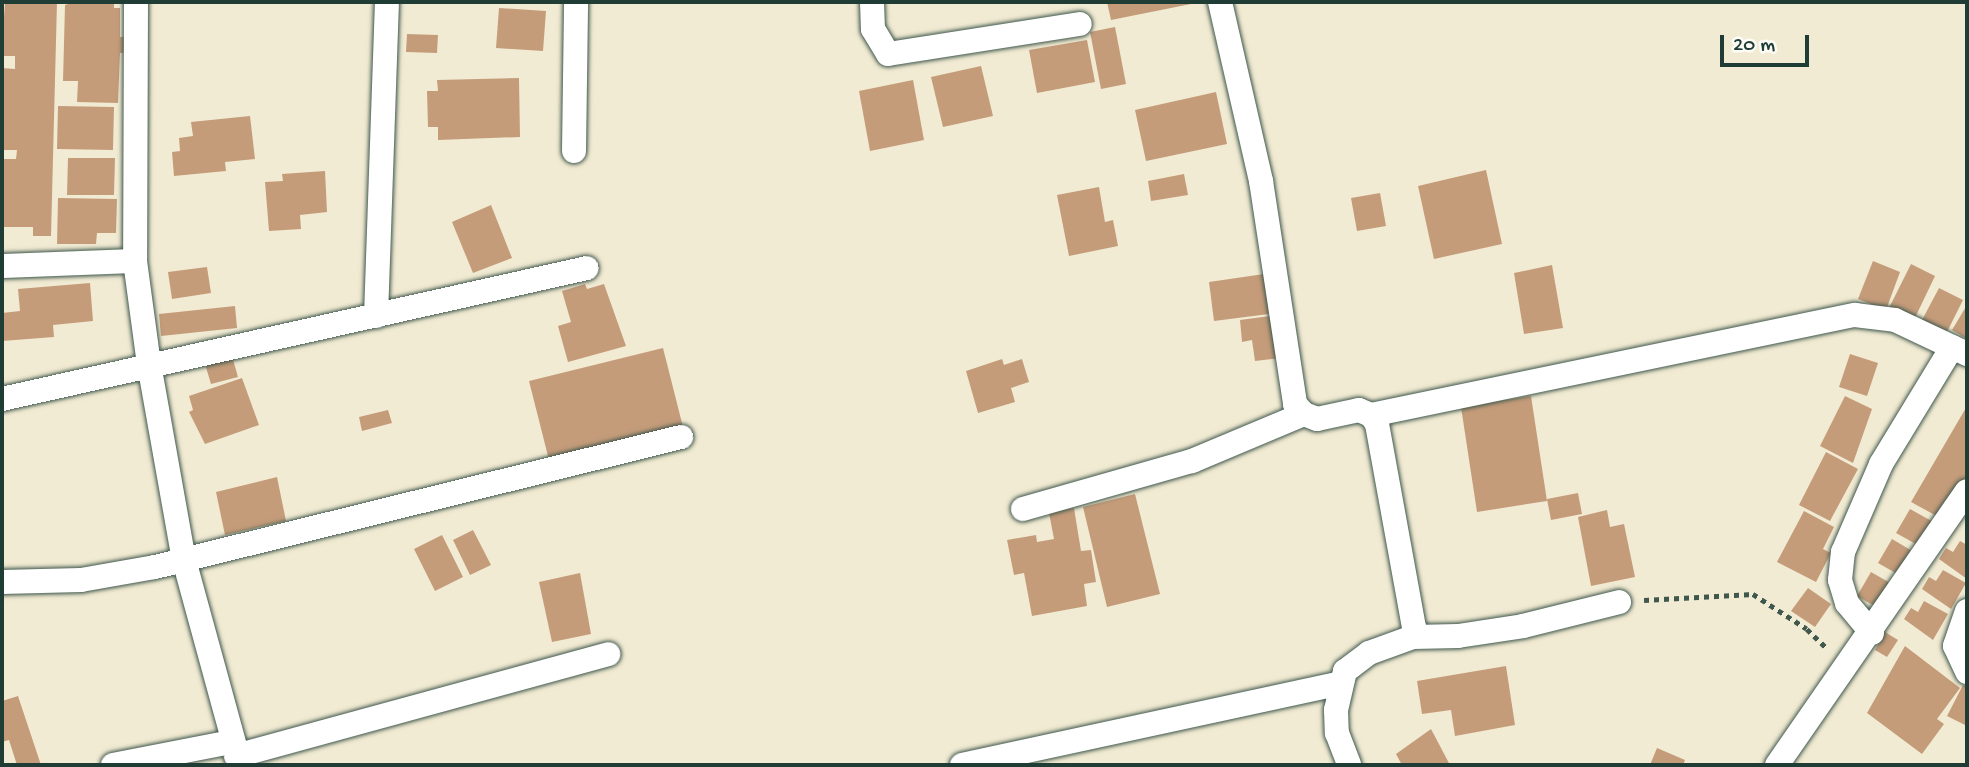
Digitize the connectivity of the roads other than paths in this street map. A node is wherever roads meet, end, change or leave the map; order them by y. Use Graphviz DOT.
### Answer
graph roads {
  1 [pos="136,2"];
  2 [pos="387,2"];
  3 [pos="576,2"];
  4 [pos="872,2"];
  5 [pos="1220,2"];
  6 [pos="1080,24"];
  7 [pos="575,151"];
  8 [pos="135,261"];
  9 [pos="2,266"];
  10 [pos="587,268"];
  11 [pos="376,316"];
  12 [pos="1960,351"];
  13 [pos="149,365"];
  14 [pos="2,398"];
  15 [pos="1304,414"];
  16 [pos="1371,415"];
  17 [pos="681,437"];
  18 [pos="1967,491"];
  19 [pos="1023,509"];
  20 [pos="184,560"];
  21 [pos="2,582"];
  22 [pos="1619,602"];
  23 [pos="1967,611"];
  24 [pos="1872,633"];
  25 [pos="1413,637"];
  26 [pos="608,654"];
  27 [pos="1967,671"];
  28 [pos="1340,683"];
  29 [pos="236,754"];
  30 [pos="113,765"];
  31 [pos="962,765"];
  32 [pos="1349,765"];
  33 [pos="1777,765"];
  1 -- 8 [label="street"];
  2 -- 11 [label="street"];
  3 -- 7 [label="street"];
  4 -- 6 [label="street"];
  5 -- 15 [label="street"];
  8 -- 9 [label="street"];
  8 -- 13 [label="street"];
  10 -- 11 [label="street"];
  11 -- 13 [label="street"];
  12 -- 16 [label="street"];
  12 -- 24 [label="street"];
  13 -- 14 [label="street"];
  13 -- 20 [label="street"];
  15 -- 16 [label="street"];
  15 -- 19 [label="street"];
  16 -- 25 [label="street"];
  17 -- 20 [label="street"];
  18 -- 24 [label="street"];
  20 -- 21 [label="street"];
  20 -- 29 [label="street"];
  22 -- 25 [label="street"];
  23 -- 27 [label="street"];
  24 -- 33 [label="street"];
  25 -- 28 [label="street"];
  26 -- 29 [label="street"];
  28 -- 31 [label="street"];
  28 -- 32 [label="street"];
  29 -- 30 [label="street"];
}
